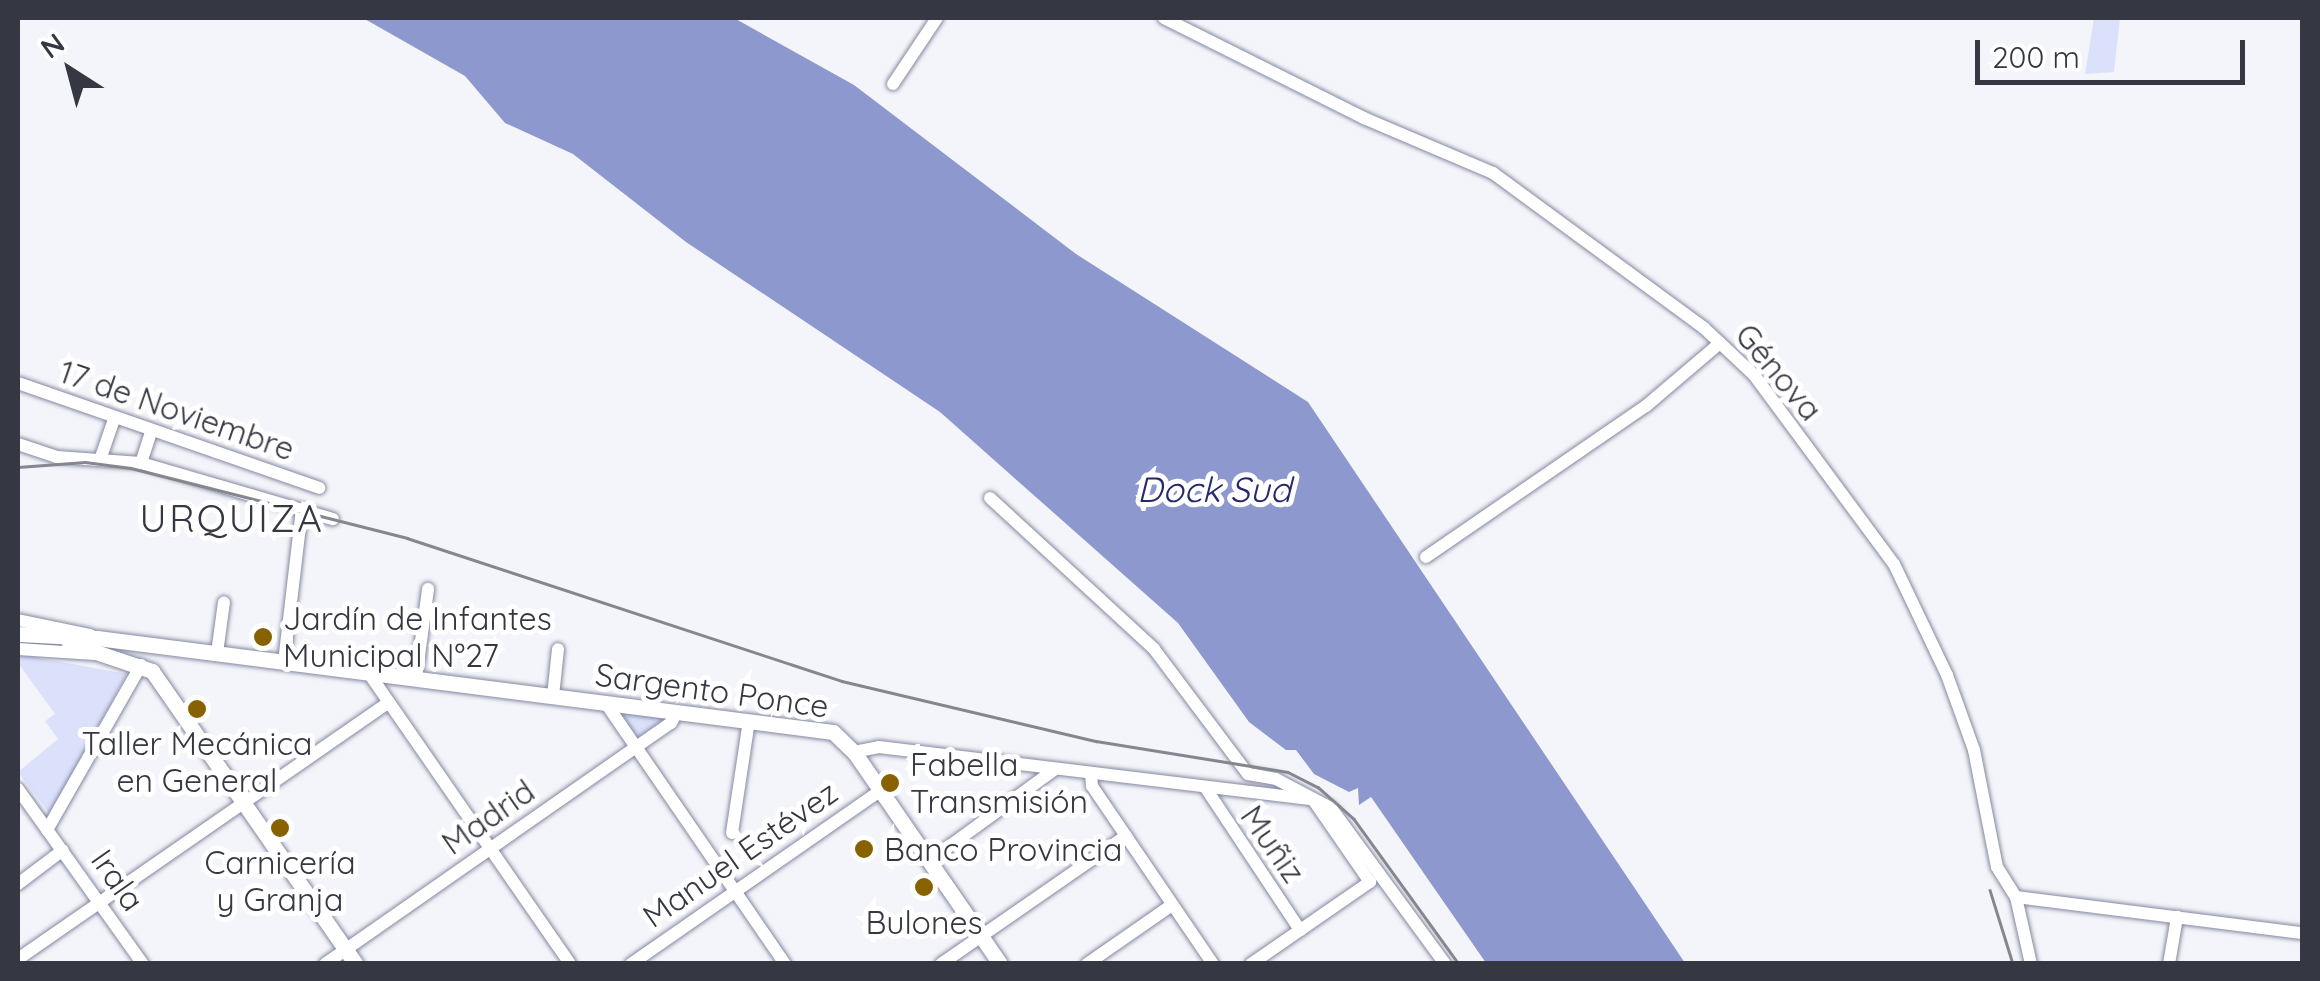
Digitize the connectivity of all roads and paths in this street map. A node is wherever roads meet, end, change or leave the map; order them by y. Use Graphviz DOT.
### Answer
graph roads {
  1 [pos="937,18"];
  2 [pos="1164,18"];
  3 [pos="893,84"];
  4 [pos="1720,343"];
  5 [pos="18,383"];
  6 [pos="114,420"];
  7 [pos="151,432"];
  8 [pos="18,444"];
  9 [pos="101,457"];
  10 [pos="141,463"];
  11 [pos="319,488"];
  12 [pos="990,498"];
  13 [pos="302,509"];
  14 [pos="334,519"];
  15 [pos="1426,557"];
  16 [pos="428,588"];
  17 [pos="224,602"];
  18 [pos="18,620"];
  19 [pos="18,634"];
  20 [pos="97,638"];
  21 [pos="56,639"];
  22 [pos="160,646"];
  23 [pos="18,649"];
  24 [pos="558,649"];
  25 [pos="216,653"];
  26 [pos="104,654"];
  27 [pos="284,662"];
  28 [pos="146,668"];
  29 [pos="368,672"];
  30 [pos="416,678"];
  31 [pos="553,696"];
  32 [pos="605,702"];
  33 [pos="388,703"];
  34 [pos="677,711"];
  35 [pos="749,721"];
  36 [pos="634,749"];
  37 [pos="854,752"];
  38 [pos="1055,768"];
  39 [pos="1091,773"];
  40 [pos="1205,786"];
  41 [pos="18,789"];
  42 [pos="881,790"];
  43 [pos="1312,799"];
  44 [pos="244,803"];
  45 [pos="23,810"];
  46 [pos="47,830"];
  47 [pos="732,833"];
  48 [pos="1126,836"];
  49 [pos="490,849"];
  50 [pos="63,850"];
  51 [pos="929,862"];
  52 [pos="18,884"];
  53 [pos="734,891"];
  54 [pos="2016,897"];
  55 [pos="100,902"];
  56 [pos="1172,905"];
  57 [pos="2178,917"];
  58 [pos="1300,930"];
  59 [pos="2302,934"];
  60 [pos="981,936"];
  61 [pos="346,949"];
  62 [pos="18,959"];
  63 [pos="144,964"];
  64 [pos="325,964"];
  65 [pos="356,964"];
  66 [pos="570,964"];
  67 [pos="632,964"];
  68 [pos="785,964"];
  69 [pos="941,964"];
  70 [pos="1000,964"];
  71 [pos="1088,964"];
  72 [pos="1213,964"];
  73 [pos="1251,964"];
  74 [pos="1445,964"];
  75 [pos="2031,964"];
  76 [pos="2169,964"];
  1 -- 3 [label="street"];
  2 -- 4 [label="street, Génova"];
  4 -- 15 [label="street"];
  4 -- 54 [label="street, Génova"];
  5 -- 6 [label="street, 17 de Noviembre"];
  6 -- 7 [label="street, 17 de Noviembre"];
  6 -- 9 [label="street"];
  7 -- 10 [label="street"];
  7 -- 11 [label="street, 17 de Noviembre"];
  8 -- 9 [label="street"];
  9 -- 10 [label="street"];
  10 -- 13 [label="street"];
  12 -- 43 [label="street"];
  13 -- 14 [label="street"];
  13 -- 27 [label="street"];
  16 -- 30 [label="street"];
  17 -- 25 [label="street"];
  18 -- 20 [label="street"];
  19 -- 21 [label="main road"];
  20 -- 21 [label="main road, Sargento Ponce"];
  20 -- 22 [label="main road, Sargento Ponce"];
  21 -- 26 [label="main road"];
  22 -- 25 [label="main road, Sargento Ponce"];
  22 -- 28 [label="main road"];
  23 -- 26 [label="street"];
  24 -- 31 [label="street"];
  25 -- 27 [label="main road, Sargento Ponce"];
  26 -- 28 [label="main road"];
  27 -- 29 [label="main road, Sargento Ponce"];
  28 -- 44 [label="main road"];
  28 -- 46 [label="street"];
  29 -- 30 [label="main road, Sargento Ponce"];
  29 -- 33 [label="street"];
  30 -- 31 [label="main road, Sargento Ponce"];
  31 -- 32 [label="main road, Sargento Ponce"];
  32 -- 34 [label="main road, Sargento Ponce"];
  32 -- 36 [label="street"];
  33 -- 44 [label="street"];
  33 -- 49 [label="street"];
  34 -- 35 [label="main road, Sargento Ponce"];
  34 -- 36 [label="street, Madrid"];
  35 -- 37 [label="main road, Sargento Ponce"];
  35 -- 47 [label="street"];
  36 -- 49 [label="street, Madrid"];
  36 -- 53 [label="street"];
  37 -- 38 [label="street, Sargento Ponce"];
  37 -- 42 [label="main road"];
  38 -- 39 [label="street, Sargento Ponce"];
  38 -- 51 [label="street"];
  39 -- 40 [label="street, Sargento Ponce"];
  39 -- 48 [label="street"];
  40 -- 43 [label="street, Sargento Ponce"];
  40 -- 58 [label="street, Muñiz"];
  41 -- 45 [label="street, Irala"];
  42 -- 51 [label="main road"];
  42 -- 53 [label="street, Manuel Estévez"];
  43 -- 58 [label="street"];
  43 -- 74 [label="street"];
  44 -- 55 [label="street"];
  44 -- 61 [label="main road"];
  45 -- 46 [label="street, Irala"];
  46 -- 50 [label="street, Irala"];
  48 -- 56 [label="street"];
  48 -- 60 [label="street"];
  49 -- 61 [label="street, Madrid"];
  49 -- 66 [label="street"];
  50 -- 52 [label="street"];
  50 -- 55 [label="street, Irala"];
  51 -- 60 [label="main road"];
  53 -- 67 [label="street, Manuel Estévez"];
  53 -- 68 [label="street"];
  54 -- 57 [label="street"];
  54 -- 75 [label="street, Génova"];
  55 -- 62 [label="street"];
  55 -- 63 [label="street, Irala"];
  56 -- 71 [label="street"];
  56 -- 72 [label="street"];
  57 -- 59 [label="street"];
  57 -- 76 [label="street"];
  58 -- 73 [label="street"];
  60 -- 69 [label="street"];
  60 -- 70 [label="main road"];
  61 -- 64 [label="street, Madrid"];
  61 -- 65 [label="main road"];
}
